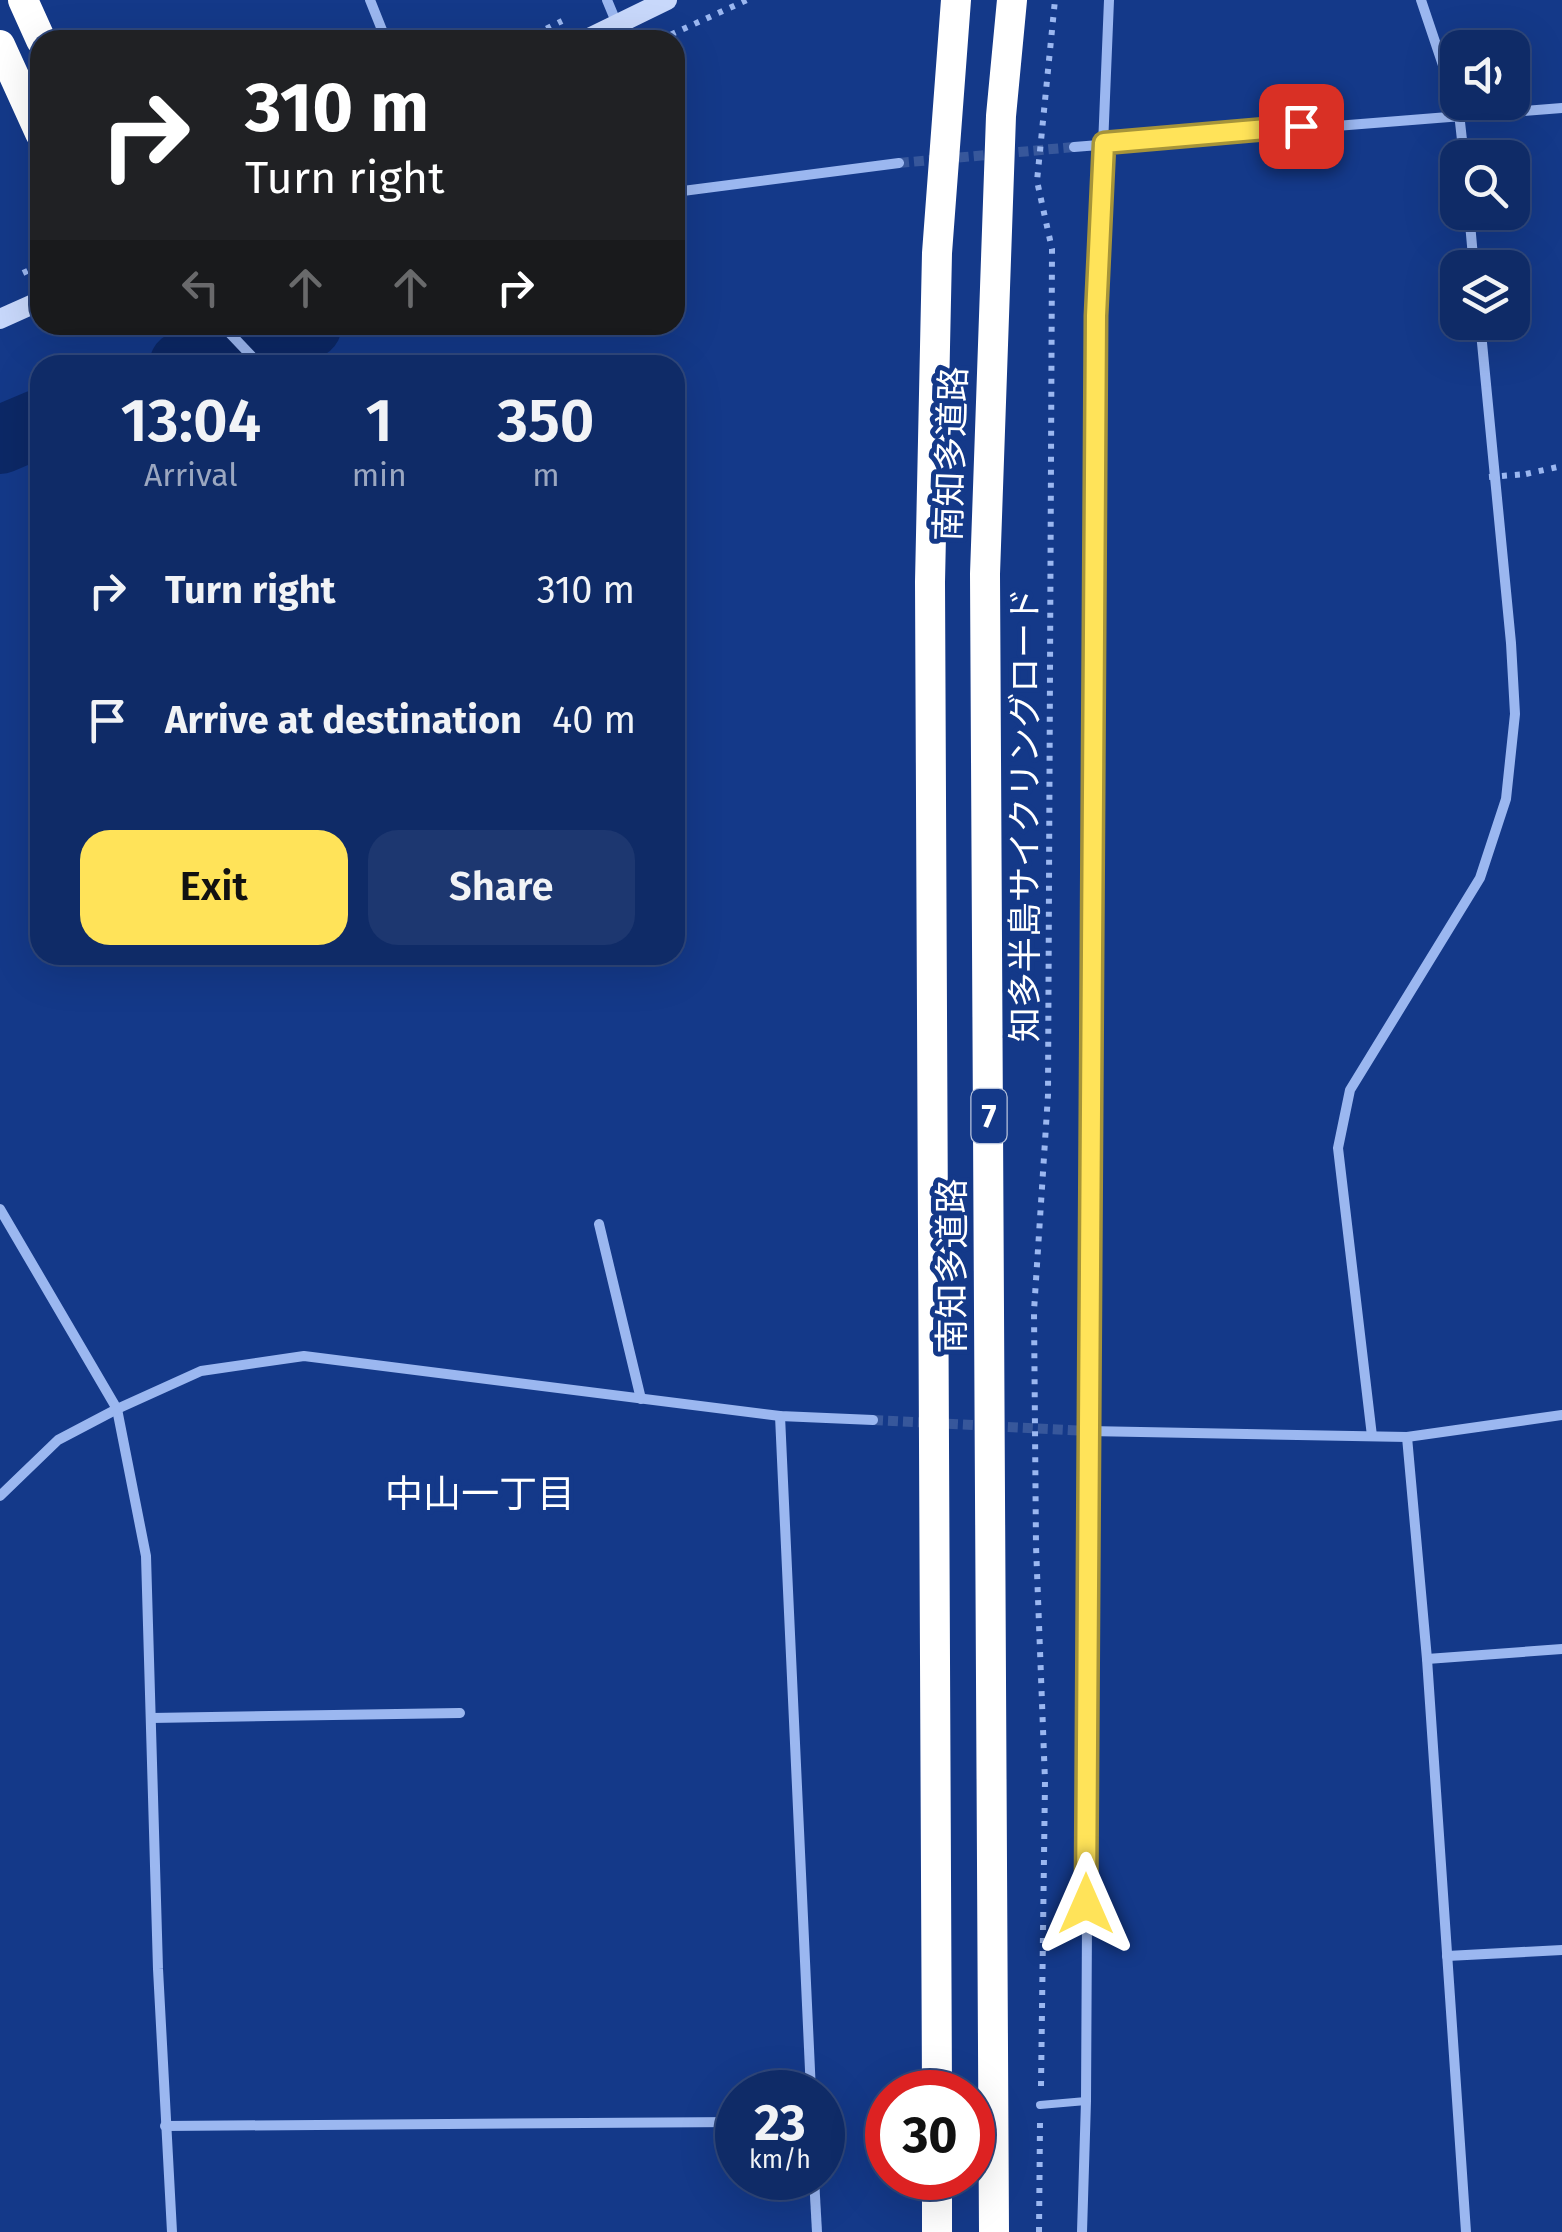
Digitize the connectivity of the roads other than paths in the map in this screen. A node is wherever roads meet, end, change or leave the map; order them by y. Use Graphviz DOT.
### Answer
graph roads {
  1 [pos="23,0"];
  2 [pos="370,0"];
  3 [pos="608,0"];
  4 [pos="668,0"];
  5 [pos="956,0"];
  6 [pos="1012,0"];
  7 [pos="1109,0"];
  8 [pos="1422,0"];
  9 [pos="617,24"];
  10 [pos="36,30"];
  11 [pos="382,30"];
  12 [pos="605,30"];
  13 [pos="0,44"];
  14 [pos="1440,54"];
  15 [pos="1562,108"];
  16 [pos="1530,109"];
  17 [pos="30,111"];
  18 [pos="1440,114"];
  19 [pos="1104,143"];
  20 [pos="1074,147"];
  21 [pos="899,163"];
  22 [pos="685,191"];
  23 [pos="30,306"];
  24 [pos="0,320"];
  25 [pos="232,335"];
  26 [pos="1482,340"];
  27 [pos="250,355"];
  28 [pos="0,1209"];
  29 [pos="599,1224"];
  30 [pos="641,1399"];
  31 [pos="118,1410"];
  32 [pos="1562,1415"];
  33 [pos="780,1416"];
  34 [pos="873,1420"];
  35 [pos="1088,1430"];
  36 [pos="1372,1436"];
  37 [pos="1406,1437"];
  38 [pos="0,1496"];
  39 [pos="1562,1649"];
  40 [pos="1427,1659"];
  41 [pos="460,1713"];
  42 [pos="151,1718"];
  43 [pos="1562,1950"];
  44 [pos="1446,1956"];
  45 [pos="810,2070"];
  46 [pos="937,2070"];
  47 [pos="1086,2101"];
  48 [pos="1040,2105"];
  49 [pos="715,2122"];
  50 [pos="165,2126"];
  51 [pos="815,2200"];
  52 [pos="937,2200"];
  53 [pos="172,2232"];
  54 [pos="817,2232"];
  55 [pos="937,2232"];
  56 [pos="994,2232"];
  57 [pos="1082,2232"];
  58 [pos="1466,2232"];
  1 -- 10 [label="highway"];
  2 -- 11 [label="street"];
  3 -- 9 [label="street"];
  4 -- 9 [label="main road"];
  5 -- 46 [label="highway, 南知多道路 / 7"];
  6 -- 56 [label="highway, 南知多道路 / 7"];
  7 -- 19 [label="street"];
  8 -- 14 [label="street"];
  9 -- 12 [label="main road"];
  13 -- 17 [label="highway"];
  15 -- 16 [label="street"];
  18 -- 19 [label="street"];
  19 -- 20 [label="street"];
  19 -- 35 [label="street"];
  21 -- 22 [label="street"];
  23 -- 24 [label="main road"];
  25 -- 27 [label="street"];
  26 -- 36 [label="street"];
  28 -- 31 [label="street"];
  29 -- 30 [label="street"];
  30 -- 31 [label="street"];
  30 -- 33 [label="street"];
  31 -- 38 [label="street"];
  31 -- 42 [label="street"];
  32 -- 37 [label="street"];
  33 -- 34 [label="street"];
  33 -- 45 [label="street"];
  35 -- 36 [label="street"];
  35 -- 47 [label="street"];
  36 -- 37 [label="street"];
  37 -- 40 [label="street"];
  39 -- 40 [label="street"];
  40 -- 44 [label="street"];
  41 -- 42 [label="street"];
  42 -- 50 [label="street"];
  43 -- 44 [label="street"];
  44 -- 58 [label="street"];
  47 -- 48 [label="lane"];
  47 -- 57 [label="street"];
  49 -- 50 [label="street"];
  50 -- 53 [label="street"];
  51 -- 54 [label="street"];
  52 -- 55 [label="highway"];
}
